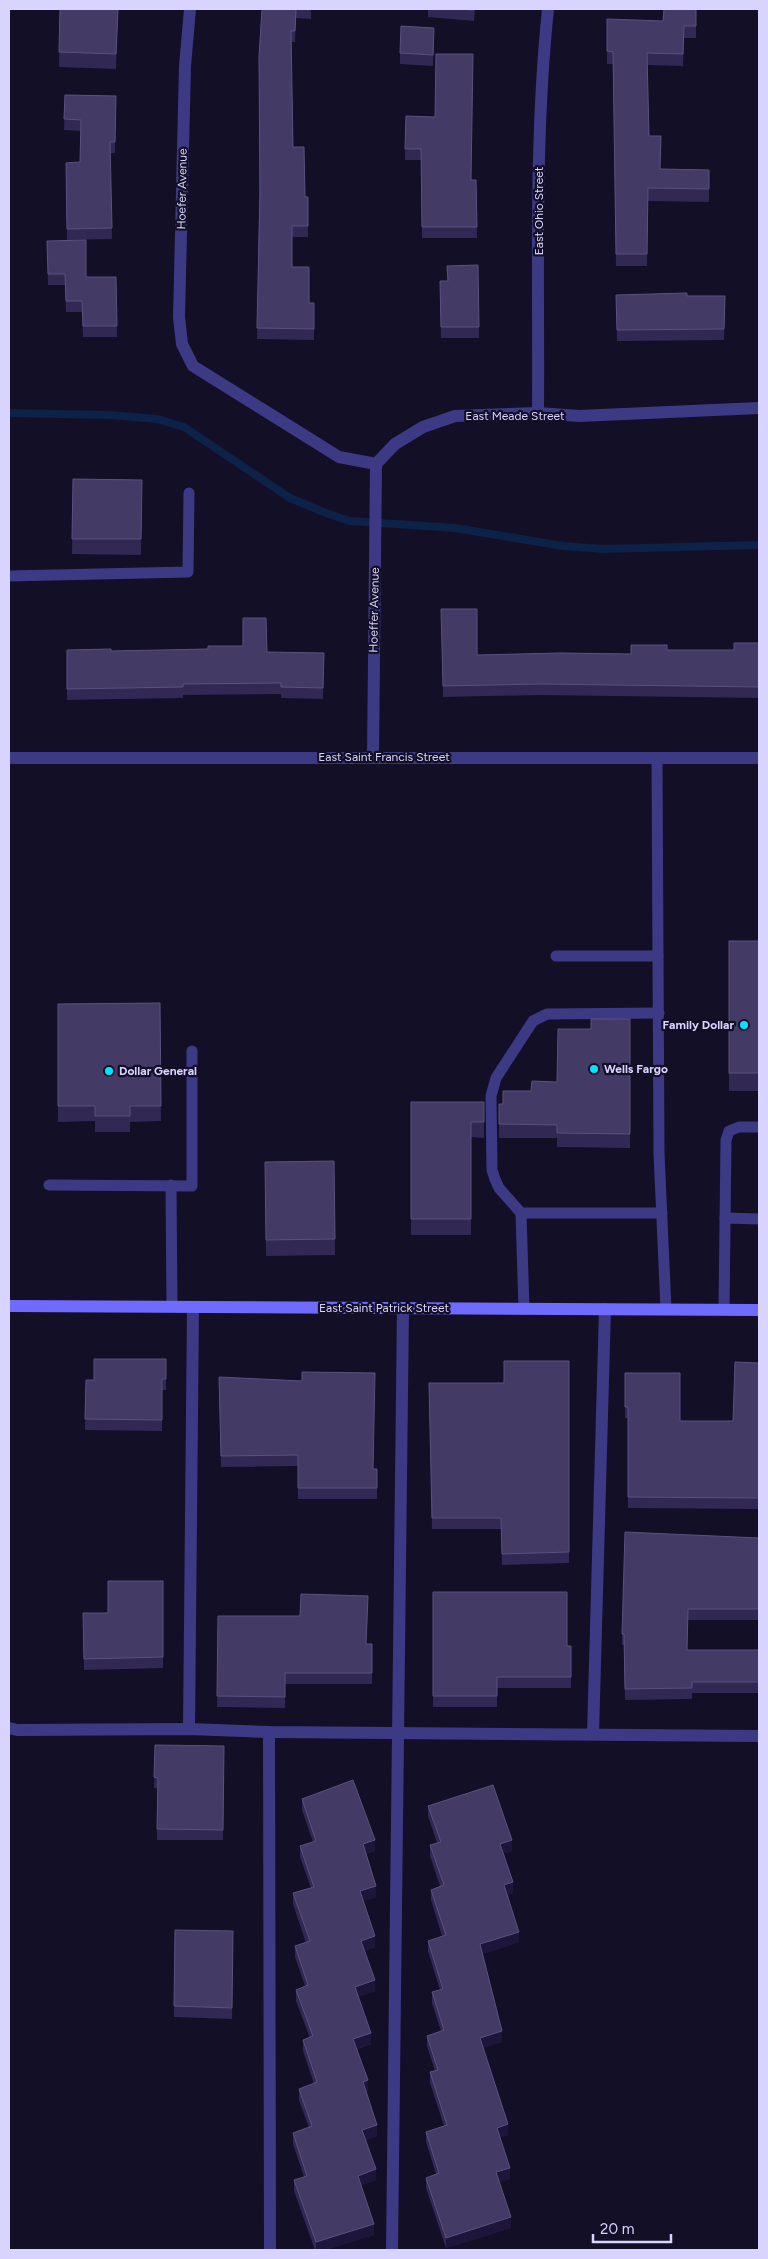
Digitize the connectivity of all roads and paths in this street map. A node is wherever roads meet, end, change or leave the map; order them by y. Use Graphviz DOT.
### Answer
graph roads {
  1 [pos="190,9"];
  2 [pos="548,9"];
  3 [pos="759,408"];
  4 [pos="538,414"];
  5 [pos="376,464"];
  6 [pos="189,493"];
  7 [pos="9,576"];
  8 [pos="373,757"];
  9 [pos="9,758"];
  10 [pos="658,758"];
  11 [pos="759,758"];
  12 [pos="556,956"];
  13 [pos="658,956"];
  14 [pos="659,1013"];
  15 [pos="192,1051"];
  16 [pos="759,1127"];
  17 [pos="49,1185"];
  18 [pos="171,1185"];
  19 [pos="521,1213"];
  20 [pos="662,1213"];
  21 [pos="725,1218"];
  22 [pos="759,1218"];
  23 [pos="9,1306"];
  24 [pos="172,1306"];
  25 [pos="193,1307"];
  26 [pos="403,1308"];
  27 [pos="524,1308"];
  28 [pos="605,1309"];
  29 [pos="666,1309"];
  30 [pos="724,1309"];
  31 [pos="759,1310"];
  32 [pos="9,1728"];
  33 [pos="189,1729"];
  34 [pos="269,1732"];
  35 [pos="397,1733"];
  36 [pos="593,1734"];
  37 [pos="759,1736"];
  38 [pos="270,2250"];
  39 [pos="392,2250"];
  1 -- 5 [label="street, Hoefer Avenue"];
  2 -- 4 [label="street, East Ohio Street"];
  3 -- 4 [label="street, East Meade Street"];
  4 -- 5 [label="street, East Meade Street"];
  5 -- 8 [label="street, Hoeffer Avenue"];
  6 -- 7 [label="lane"];
  8 -- 9 [label="street, East Saint Francis Street"];
  8 -- 10 [label="street, East Saint Francis Street"];
  10 -- 11 [label="street, East Saint Francis Street"];
  10 -- 13 [label="lane"];
  12 -- 13 [label="lane"];
  13 -- 14 [label="lane"];
  14 -- 19 [label="lane"];
  14 -- 20 [label="lane"];
  15 -- 18 [label="lane"];
  16 -- 21 [label="lane"];
  17 -- 18 [label="lane"];
  18 -- 24 [label="lane"];
  19 -- 20 [label="lane"];
  19 -- 27 [label="lane"];
  20 -- 29 [label="lane"];
  21 -- 22 [label="lane"];
  21 -- 30 [label="lane"];
  23 -- 24 [label="main road, East Saint Patrick Street"];
  24 -- 25 [label="main road, East Saint Patrick Street"];
  25 -- 26 [label="main road, East Saint Patrick Street"];
  25 -- 33 [label="street"];
  26 -- 27 [label="main road, East Saint Patrick Street"];
  26 -- 35 [label="street"];
  27 -- 28 [label="main road, East Saint Patrick Street"];
  28 -- 29 [label="main road, East Saint Patrick Street"];
  28 -- 36 [label="street"];
  29 -- 30 [label="main road, East Saint Patrick Street"];
  30 -- 31 [label="main road, East Saint Patrick Street"];
  32 -- 33 [label="street"];
  33 -- 34 [label="street"];
  34 -- 35 [label="street"];
  34 -- 38 [label="street"];
  35 -- 36 [label="street"];
  35 -- 39 [label="street"];
  36 -- 37 [label="street"];
}
